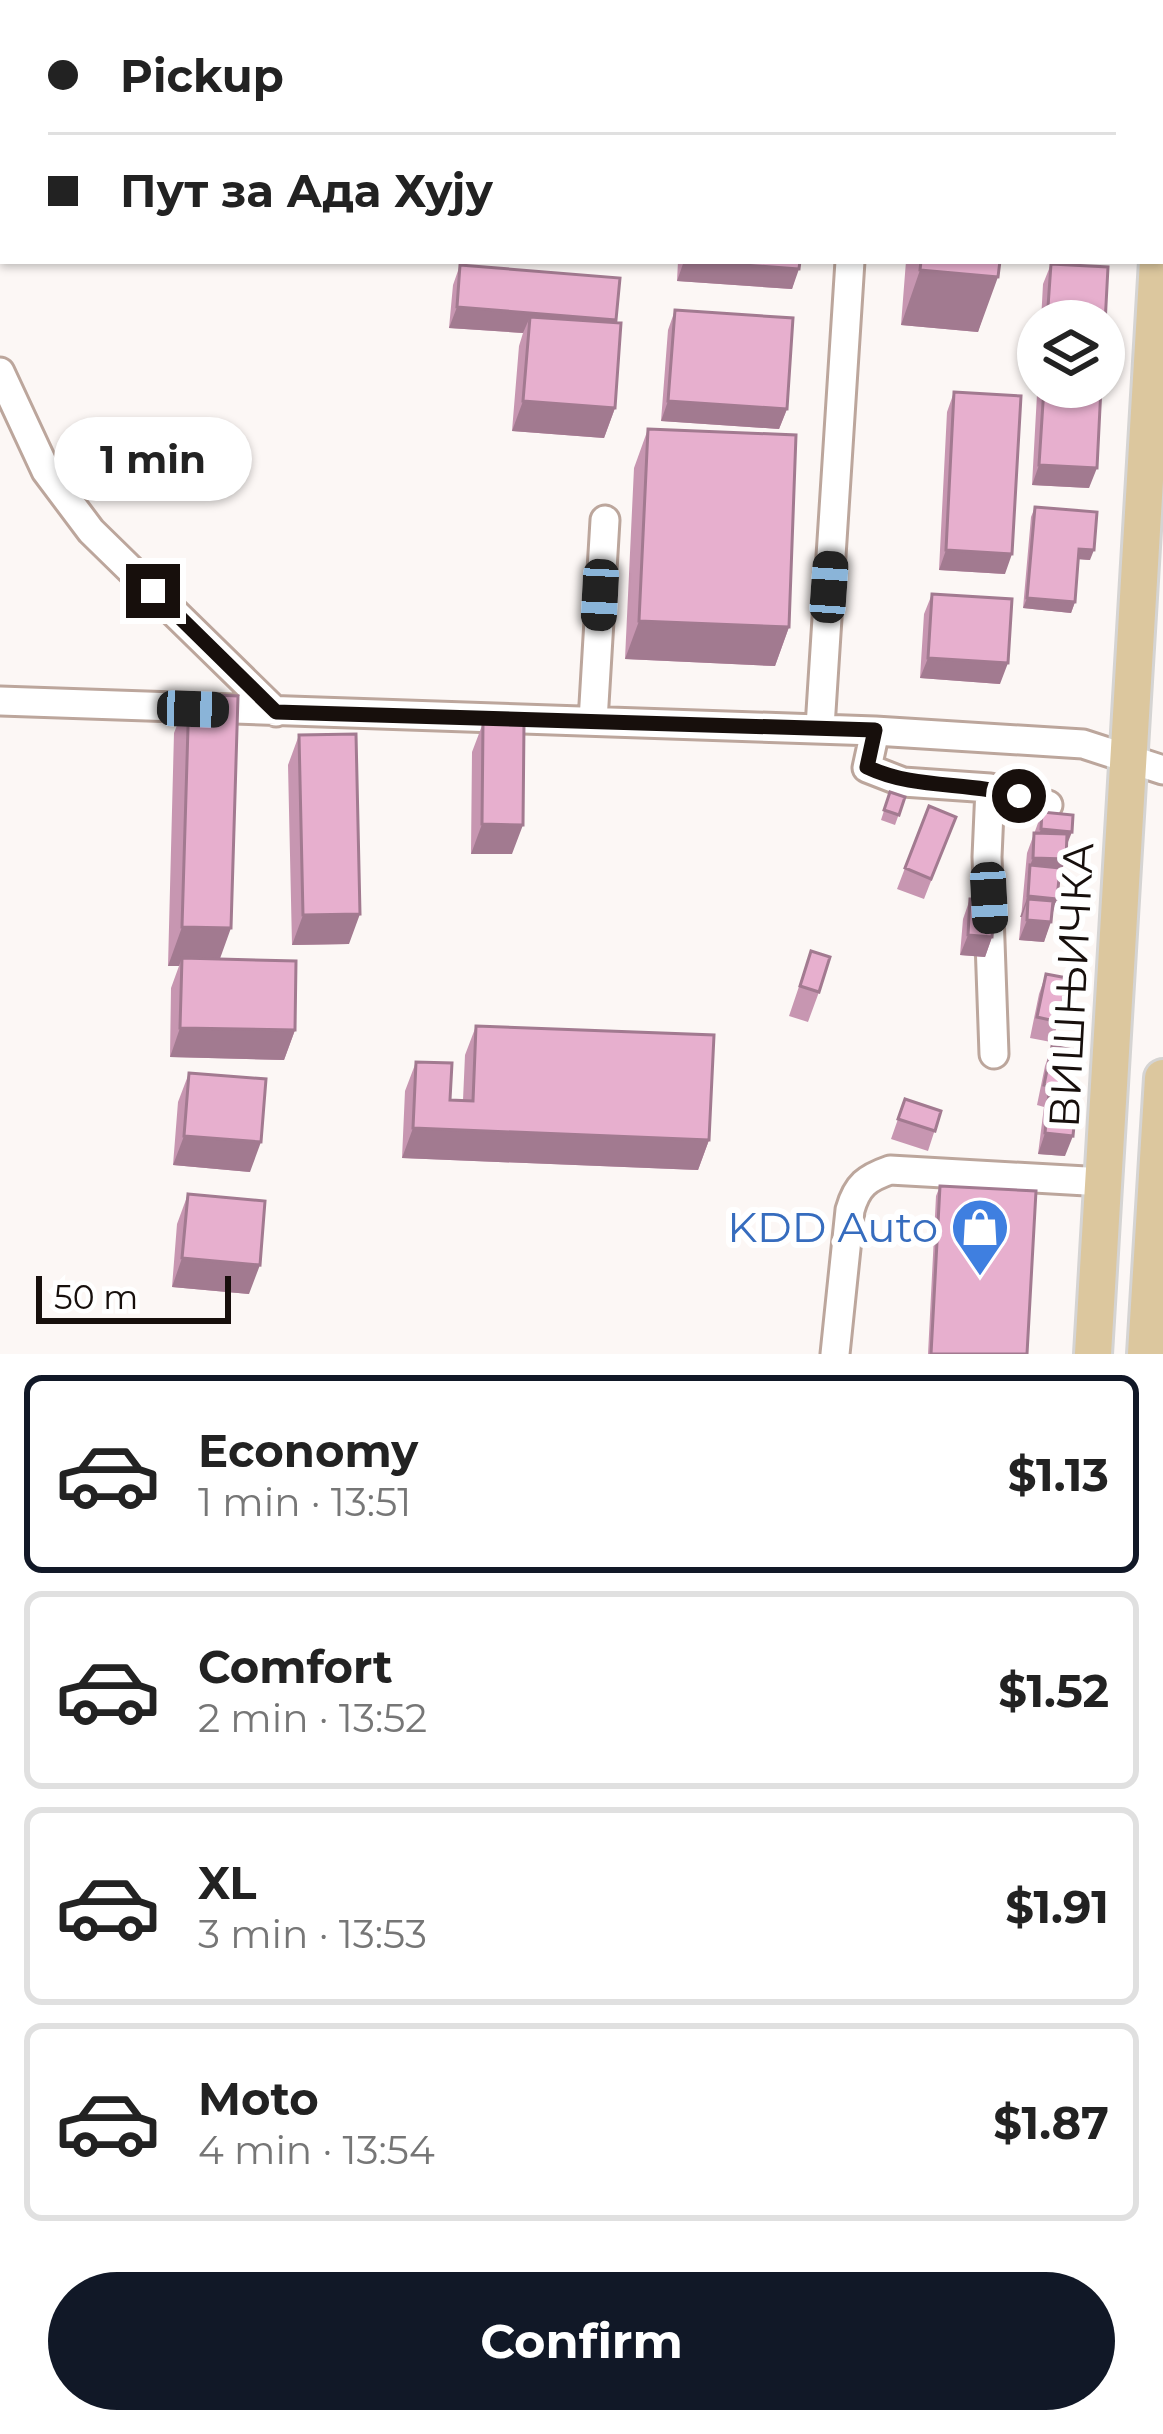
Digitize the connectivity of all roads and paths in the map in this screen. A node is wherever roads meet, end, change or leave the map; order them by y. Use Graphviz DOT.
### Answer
graph roads {
  1 [pos="850,264"];
  2 [pos="1158,264"];
  3 [pos="0,372"];
  4 [pos="605,520"];
  5 [pos="0,701"];
  6 [pos="276,712"];
  7 [pos="593,721"];
  8 [pos="820,727"];
  9 [pos="875,730"];
  10 [pos="1146,765"];
  11 [pos="990,788"];
  12 [pos="1048,806"];
  13 [pos="994,1054"];
  14 [pos="1163,1078"];
  15 [pos="1104,1181"];
  16 [pos="835,1354"];
  17 [pos="1094,1354"];
  18 [pos="1147,1354"];
  1 -- 8 [label="lane"];
  2 -- 10 [label="main road, ВИШЊИЧКА"];
  3 -- 6 [label="lane"];
  4 -- 7 [label="lane"];
  5 -- 6 [label="lane"];
  6 -- 7 [label="lane"];
  7 -- 8 [label="lane"];
  8 -- 9 [label="lane"];
  9 -- 10 [label="lane"];
  9 -- 11 [label="lane"];
  10 -- 15 [label="main road, ВИШЊИЧКА"];
  11 -- 12 [label="lane"];
  11 -- 13 [label="lane"];
  14 -- 18 [label="main road"];
  15 -- 16 [label="lane"];
  15 -- 17 [label="main road, ВИШЊИЧКА"];
}
